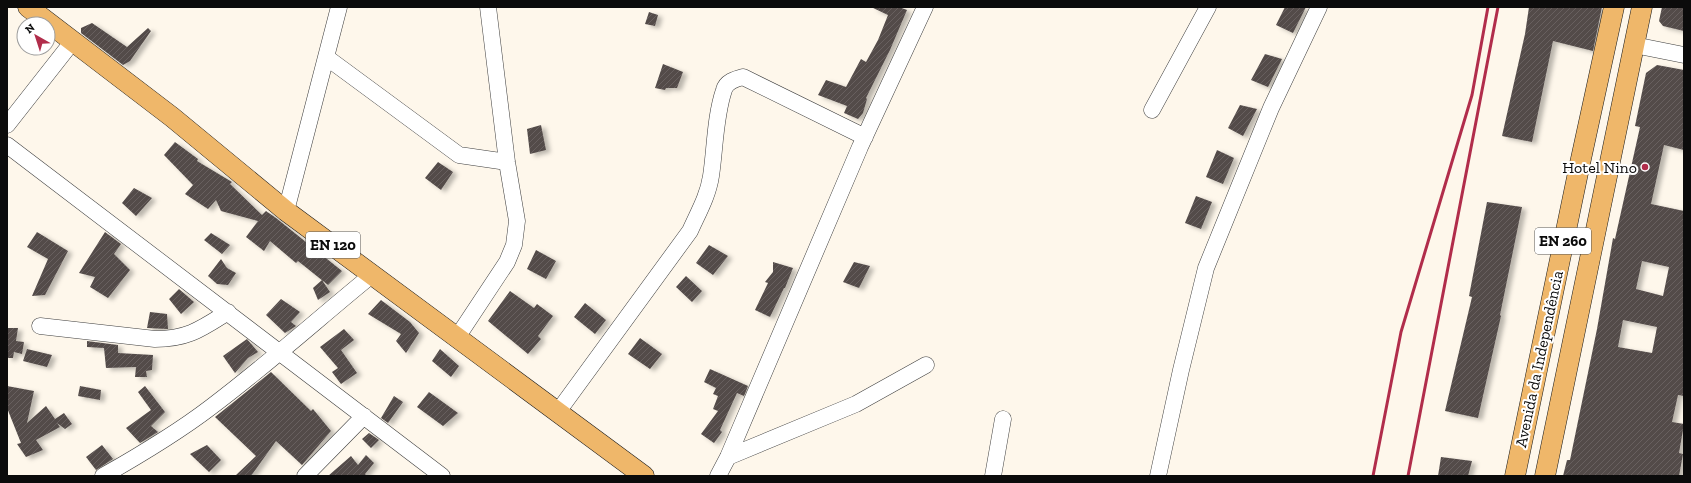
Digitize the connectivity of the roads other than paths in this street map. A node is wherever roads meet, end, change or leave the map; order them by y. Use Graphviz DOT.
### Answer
graph roads {
  1 [pos="28,7"];
  2 [pos="339,7"];
  3 [pos="488,7"];
  4 [pos="925,7"];
  5 [pos="1208,7"];
  6 [pos="1319,7"];
  7 [pos="1614,7"];
  8 [pos="1642,7"];
  9 [pos="73,41"];
  10 [pos="1634,45"];
  11 [pos="1684,55"];
  12 [pos="326,57"];
  13 [pos="1152,110"];
  14 [pos="7,125"];
  15 [pos="865,137"];
  16 [pos="7,145"];
  17 [pos="507,162"];
  18 [pos="1579,168"];
  19 [pos="1608,172"];
  20 [pos="286,211"];
  21 [pos="373,274"];
  22 [pos="228,312"];
  23 [pos="40,326"];
  24 [pos="458,336"];
  25 [pos="280,353"];
  26 [pos="926,365"];
  27 [pos="557,413"];
  28 [pos="364,416"];
  29 [pos="1003,419"];
  30 [pos="1524,432"];
  31 [pos="1553,437"];
  32 [pos="728,457"];
  33 [pos="103,476"];
  34 [pos="305,476"];
  35 [pos="442,476"];
  36 [pos="644,476"];
  37 [pos="718,476"];
  38 [pos="992,476"];
  39 [pos="1158,476"];
  40 [pos="1515,476"];
  41 [pos="1545,476"];
  1 -- 9 [label="main road, EN 120"];
  2 -- 12 [label="street"];
  3 -- 17 [label="street"];
  4 -- 15 [label="street"];
  5 -- 13 [label="street"];
  6 -- 39 [label="street"];
  7 -- 18 [label="main road, Avenida da Independência / EN 260"];
  8 -- 10 [label="main road, Avenida da Independência / EN 260"];
  9 -- 14 [label="street"];
  9 -- 20 [label="main road, EN 120"];
  10 -- 11 [label="street"];
  10 -- 19 [label="main road, Avenida da Independência / EN 260"];
  12 -- 17 [label="street"];
  12 -- 20 [label="street"];
  15 -- 27 [label="street"];
  15 -- 32 [label="street"];
  16 -- 22 [label="street"];
  17 -- 24 [label="street"];
  18 -- 19 [label="main road"];
  18 -- 30 [label="main road, Avenida da Independência / EN 260"];
  19 -- 31 [label="main road, Avenida da Independência / EN 260"];
  20 -- 21 [label="main road, EN 120"];
  21 -- 24 [label="main road, EN 120"];
  21 -- 25 [label="street"];
  22 -- 23 [label="street"];
  22 -- 25 [label="street"];
  24 -- 27 [label="main road, EN 120"];
  25 -- 28 [label="street"];
  25 -- 33 [label="street"];
  26 -- 32 [label="street"];
  27 -- 36 [label="main road, EN 120"];
  28 -- 34 [label="street"];
  28 -- 35 [label="street"];
  29 -- 38 [label="street"];
  30 -- 31 [label="main road"];
  30 -- 40 [label="main road, Avenida da Independência / EN 260"];
  31 -- 41 [label="main road, Avenida da Independência / EN 260"];
  32 -- 37 [label="street"];
}
